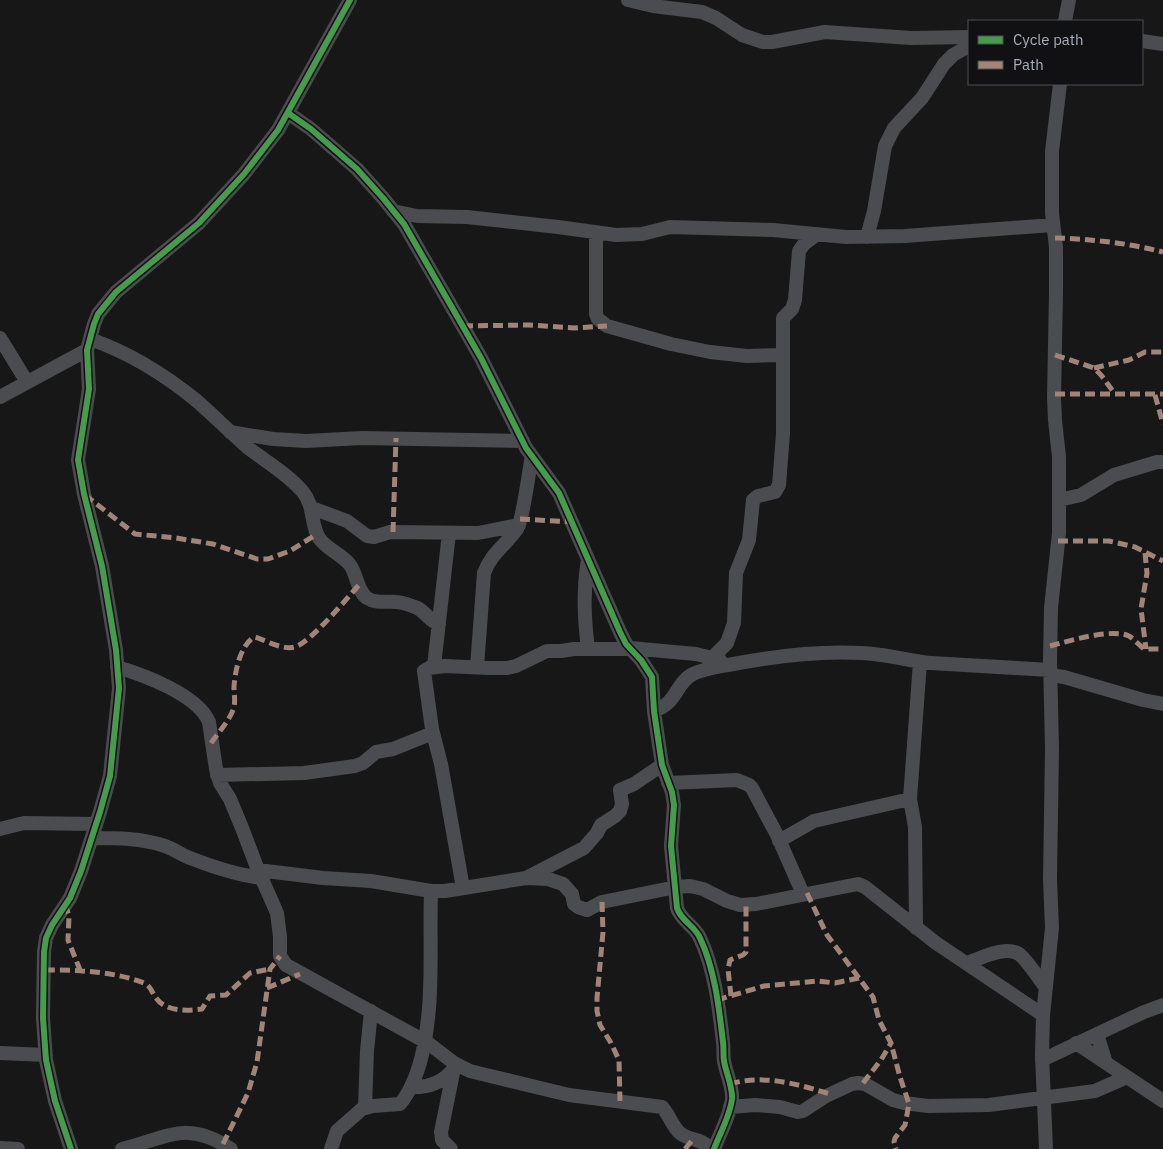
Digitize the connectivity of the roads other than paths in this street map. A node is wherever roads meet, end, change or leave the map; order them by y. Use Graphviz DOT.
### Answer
graph roads {
  1 [pos="350,0"];
  2 [pos="628,0"];
  3 [pos="1068,0"];
  4 [pos="1065,20"];
  5 [pos="968,37"];
  6 [pos="1143,41"];
  7 [pos="1163,44"];
  8 [pos="968,47"];
  9 [pos="1060,85"];
  10 [pos="288,113"];
  11 [pos="393,211"];
  12 [pos="1053,225"];
  13 [pos="596,233"];
  14 [pos="816,235"];
  15 [pos="867,237"];
  16 [pos="0,338"];
  17 [pos="88,345"];
  18 [pos="783,356"];
  19 [pos="28,382"];
  20 [pos="0,397"];
  21 [pos="230,432"];
  22 [pos="523,441"];
  23 [pos="532,456"];
  24 [pos="1163,462"];
  25 [pos="1059,500"];
  26 [pos="312,508"];
  27 [pos="519,525"];
  28 [pos="449,533"];
  29 [pos="588,559"];
  30 [pos="439,624"];
  31 [pos="588,649"];
  32 [pos="631,649"];
  33 [pos="712,658"];
  34 [pos="920,662"];
  35 [pos="735,664"];
  36 [pos="434,666"];
  37 [pos="117,667"];
  38 [pos="477,667"];
  39 [pos="1050,672"];
  40 [pos="1163,704"];
  41 [pos="654,711"];
  42 [pos="433,733"];
  43 [pos="662,765"];
  44 [pos="218,775"];
  45 [pos="668,783"];
  46 [pos="910,799"];
  47 [pos="96,824"];
  48 [pos="0,828"];
  49 [pos="92,838"];
  50 [pos="779,840"];
  51 [pos="260,874"];
  52 [pos="526,878"];
  53 [pos="676,887"];
  54 [pos="463,888"];
  55 [pos="431,891"];
  56 [pos="803,894"];
  57 [pos="916,928"];
  58 [pos="966,963"];
  59 [pos="1046,988"];
  60 [pos="1163,1005"];
  61 [pos="371,1011"];
  62 [pos="1043,1015"];
  63 [pos="1097,1034"];
  64 [pos="425,1042"];
  65 [pos="1076,1043"];
  66 [pos="0,1053"];
  67 [pos="46,1055"];
  68 [pos="1042,1060"];
  69 [pos="1106,1063"];
  70 [pos="456,1066"];
  71 [pos="1127,1077"];
  72 [pos="411,1087"];
  73 [pos="1044,1098"];
  74 [pos="1163,1101"];
  75 [pos="730,1107"];
  76 [pos="365,1108"];
  77 [pos="0,1148"];
  78 [pos="18,1149"];
  79 [pos="71,1149"];
  80 [pos="122,1149"];
  81 [pos="231,1149"];
  82 [pos="331,1149"];
  83 [pos="451,1149"];
  84 [pos="712,1149"];
  85 [pos="1046,1149"];
  1 -- 10 [label="street"];
  2 -- 5 [label="street"];
  3 -- 4 [label="street"];
  6 -- 7 [label="street"];
  8 -- 15 [label="street"];
  9 -- 12 [label="street"];
  10 -- 11 [label="street"];
  10 -- 17 [label="street"];
  11 -- 13 [label="street"];
  11 -- 22 [label="street"];
  12 -- 15 [label="street"];
  12 -- 25 [label="street"];
  13 -- 14 [label="street"];
  13 -- 18 [label="street"];
  14 -- 15 [label="street"];
  14 -- 18 [label="street"];
  16 -- 19 [label="street"];
  17 -- 19 [label="street"];
  17 -- 21 [label="street"];
  17 -- 37 [label="street"];
  18 -- 33 [label="street"];
  19 -- 20 [label="street"];
  21 -- 22 [label="street"];
  21 -- 26 [label="street"];
  22 -- 23 [label="street"];
  23 -- 27 [label="street"];
  23 -- 29 [label="street"];
  24 -- 25 [label="street"];
  25 -- 39 [label="street"];
  26 -- 28 [label="street"];
  26 -- 30 [label="street"];
  27 -- 28 [label="street"];
  27 -- 38 [label="street"];
  28 -- 30 [label="street"];
  29 -- 31 [label="street"];
  29 -- 32 [label="street"];
  30 -- 36 [label="street"];
  31 -- 32 [label="street"];
  31 -- 38 [label="street"];
  32 -- 33 [label="street"];
  32 -- 41 [label="street"];
  33 -- 35 [label="street"];
  34 -- 35 [label="street"];
  34 -- 39 [label="street"];
  34 -- 46 [label="street"];
  35 -- 41 [label="street"];
  36 -- 38 [label="street"];
  36 -- 42 [label="street"];
  37 -- 44 [label="street"];
  37 -- 47 [label="street"];
  39 -- 40 [label="street"];
  39 -- 59 [label="street"];
  41 -- 43 [label="street"];
  42 -- 44 [label="street"];
  42 -- 54 [label="street"];
  43 -- 45 [label="street"];
  43 -- 52 [label="street"];
  44 -- 51 [label="street"];
  45 -- 50 [label="street"];
  45 -- 53 [label="street"];
  46 -- 50 [label="street"];
  46 -- 57 [label="street"];
  47 -- 48 [label="street"];
  47 -- 49 [label="street"];
  49 -- 51 [label="street"];
  49 -- 67 [label="street"];
  50 -- 56 [label="street"];
  51 -- 55 [label="street"];
  51 -- 61 [label="street"];
  52 -- 53 [label="street"];
  52 -- 54 [label="street"];
  53 -- 56 [label="street"];
  53 -- 75 [label="street"];
  54 -- 55 [label="street"];
  55 -- 64 [label="street"];
  56 -- 57 [label="street"];
  57 -- 58 [label="street"];
  58 -- 59 [label="street"];
  58 -- 62 [label="street"];
  59 -- 62 [label="street"];
  60 -- 63 [label="street"];
  61 -- 64 [label="street"];
  61 -- 76 [label="street"];
  62 -- 68 [label="street"];
  63 -- 65 [label="street"];
  63 -- 69 [label="street"];
  64 -- 70 [label="street"];
  64 -- 72 [label="street"];
  65 -- 68 [label="street"];
  65 -- 69 [label="street"];
  66 -- 67 [label="street"];
  67 -- 79 [label="street"];
  68 -- 73 [label="street"];
  69 -- 71 [label="street"];
  70 -- 72 [label="street"];
  70 -- 83 [label="street"];
  70 -- 84 [label="street"];
  71 -- 73 [label="street"];
  71 -- 74 [label="street"];
  72 -- 76 [label="street"];
  73 -- 75 [label="street"];
  73 -- 85 [label="street"];
  75 -- 84 [label="street"];
  76 -- 82 [label="street"];
  77 -- 78 [label="street"];
  80 -- 81 [label="street"];
}
